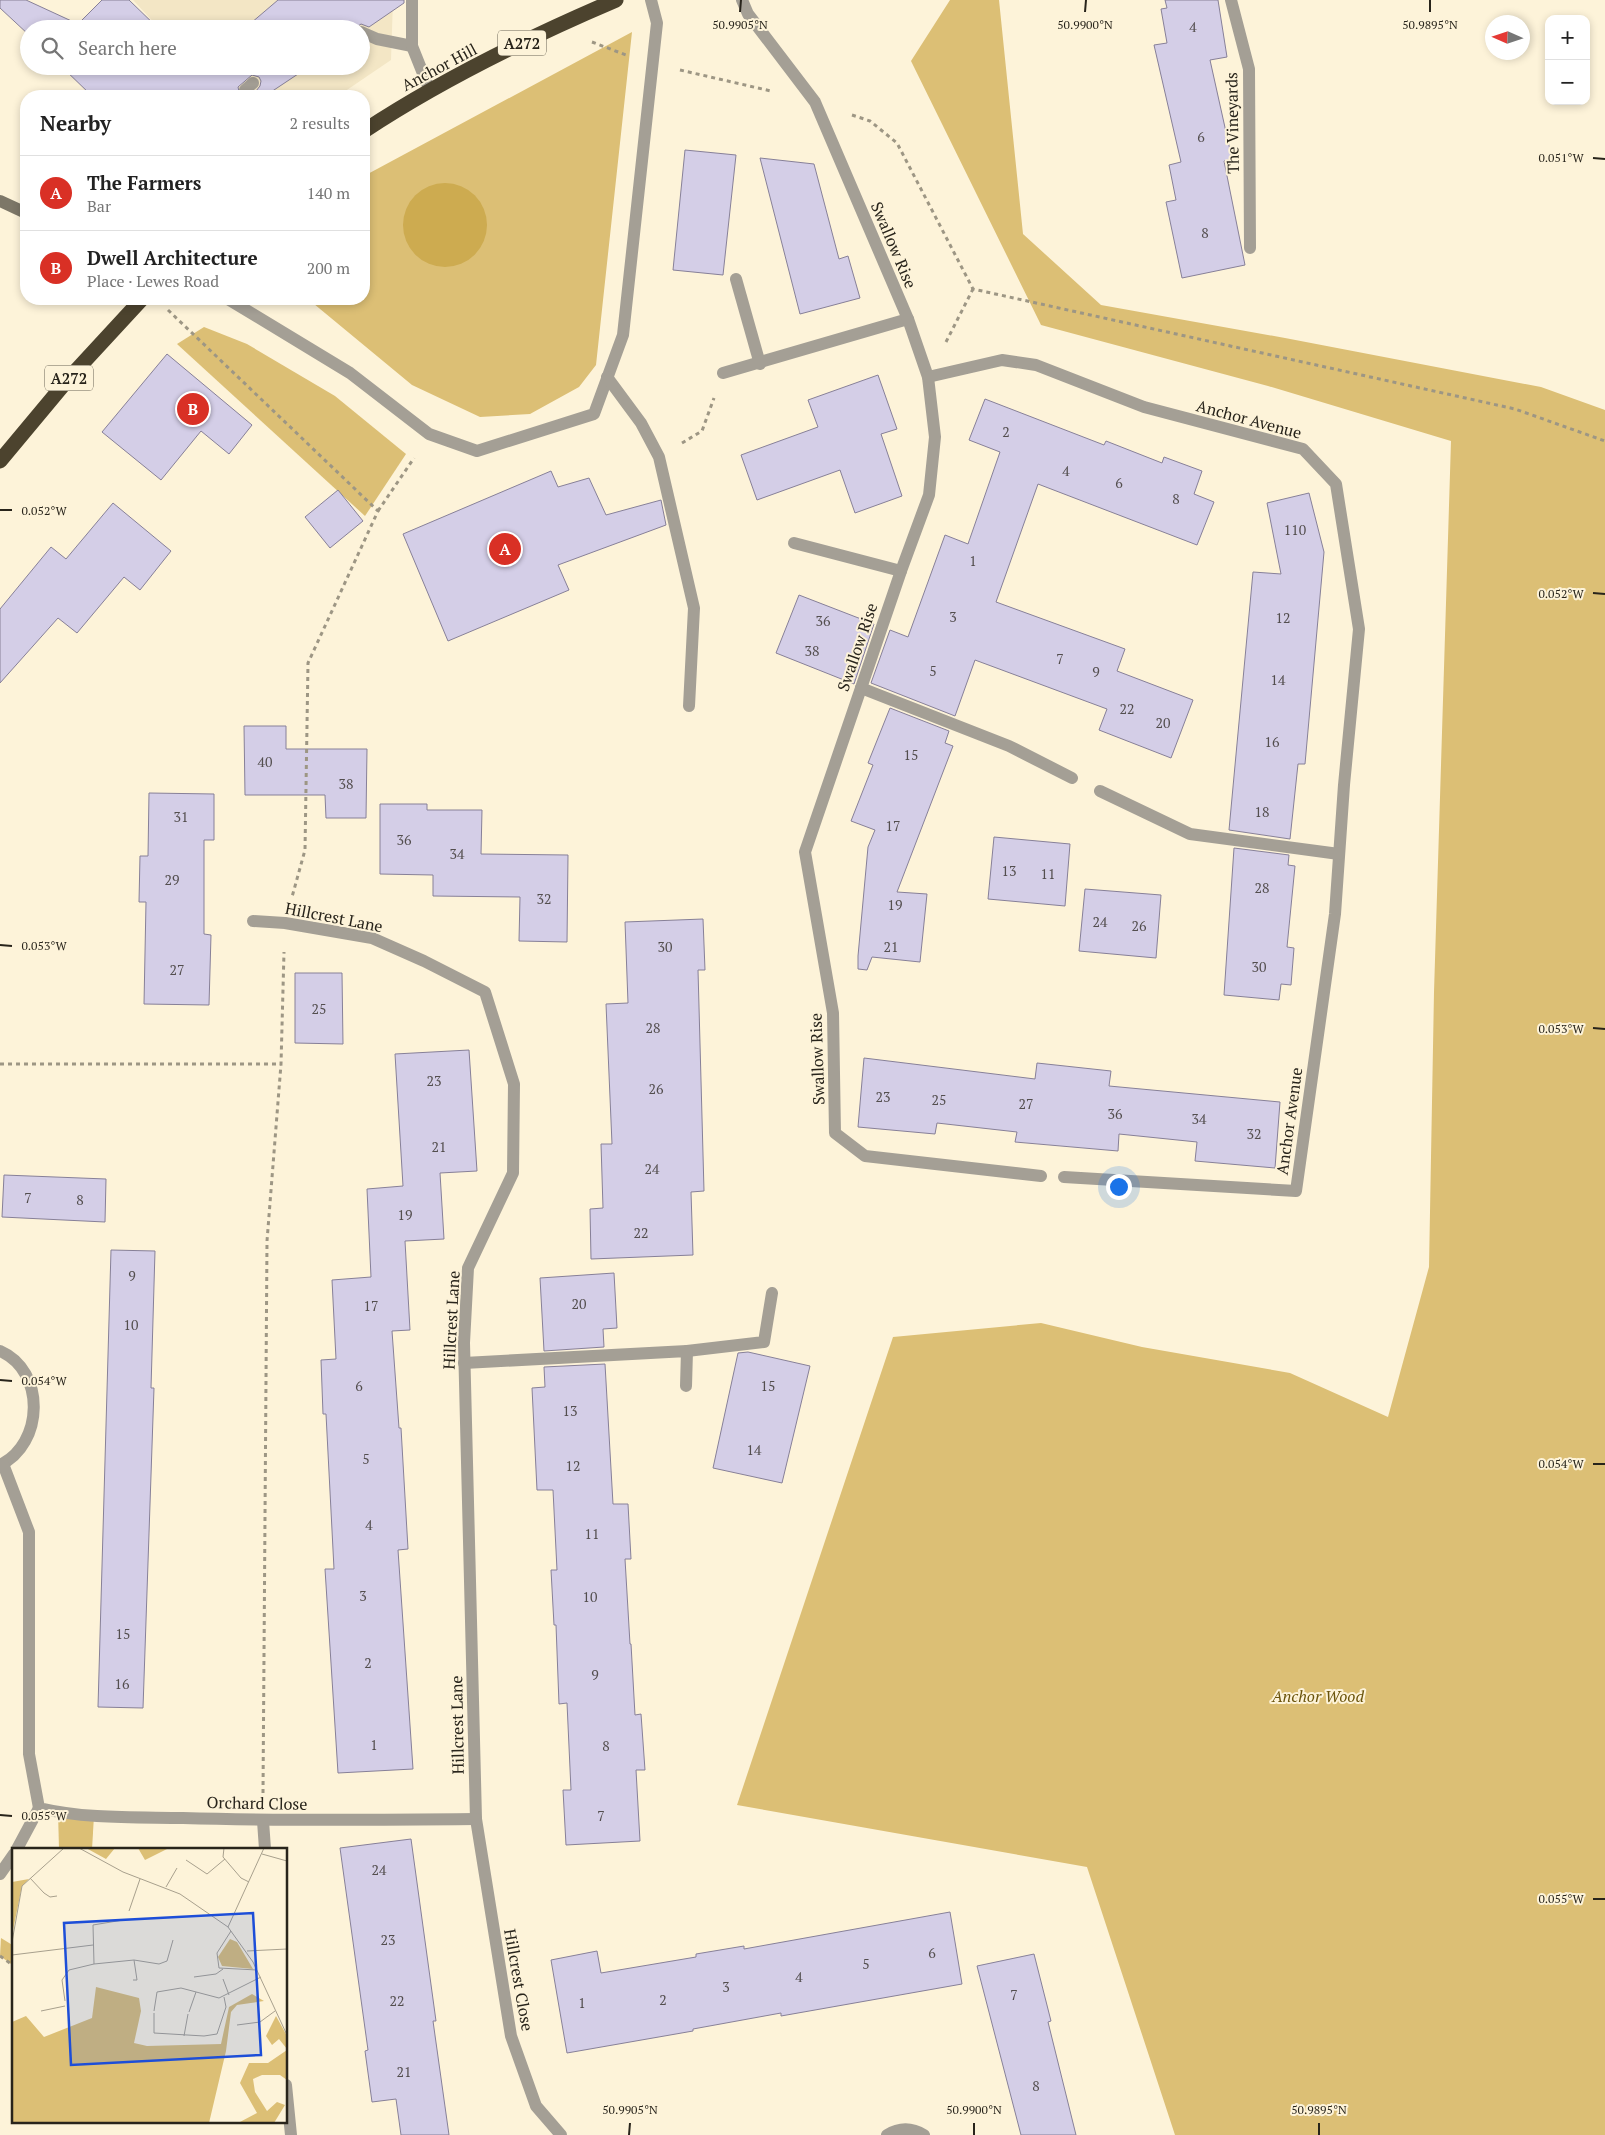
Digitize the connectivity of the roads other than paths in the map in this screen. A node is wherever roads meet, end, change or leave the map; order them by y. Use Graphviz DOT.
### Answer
graph roads {
  1 [pos="412,0"];
  2 [pos="616,0"];
  3 [pos="651,0"];
  4 [pos="742,0"];
  5 [pos="1231,0"];
  6 [pos="370,36"];
  7 [pos="412,46"];
  8 [pos="253,83"];
  9 [pos="245,90"];
  10 [pos="430,90"];
  11 [pos="370,127"];
  12 [pos="0,201"];
  13 [pos="20,210"];
  14 [pos="1250,248"];
  15 [pos="736,279"];
  16 [pos="136,305"];
  17 [pos="238,305"];
  18 [pos="908,319"];
  19 [pos="760,364"];
  20 [pos="723,374"];
  21 [pos="607,377"];
  22 [pos="928,377"];
  23 [pos="0,461"];
  24 [pos="794,543"];
  25 [pos="901,571"];
  26 [pos="861,688"];
  27 [pos="689,706"];
  28 [pos="1072,778"];
  29 [pos="1100,792"];
  30 [pos="1339,854"];
  31 [pos="253,921"];
  32 [pos="1041,1176"];
  33 [pos="1064,1177"];
  34 [pos="772,1293"];
  35 [pos="0,1351"];
  36 [pos="687,1351"];
  37 [pos="464,1363"];
  38 [pos="686,1386"];
  39 [pos="1,1465"];
  40 [pos="39,1808"];
  41 [pos="476,1819"];
  42 [pos="263,1821"];
  43 [pos="18,1848"];
  44 [pos="265,1848"];
  45 [pos="12,1857"];
  46 [pos="0,1874"];
  47 [pos="288,2105"];
  48 [pos="291,2135"];
  49 [pos="561,2135"];
  50 [pos="887,2135"];
  51 [pos="924,2135"];
  1 -- 7 [label="street"];
  2 -- 10 [label="highway, Anchor Hill / A272"];
  3 -- 21 [label="street"];
  4 -- 18 [label="street, Swallow Rise"];
  5 -- 14 [label="street, The Vineyards"];
  6 -- 7 [label="street"];
  7 -- 10 [label="street"];
  8 -- 9 [label="street"];
  10 -- 11 [label="highway, Anchor Hill / A272"];
  12 -- 13 [label="street"];
  15 -- 19 [label="street"];
  16 -- 23 [label="highway, A272"];
  17 -- 21 [label="street"];
  18 -- 19 [label="street"];
  18 -- 22 [label="street, Swallow Rise"];
  19 -- 20 [label="street"];
  21 -- 27 [label="street"];
  22 -- 25 [label="street, Swallow Rise"];
  22 -- 30 [label="street, Anchor Avenue"];
  24 -- 25 [label="street"];
  25 -- 26 [label="street, Swallow Rise"];
  26 -- 28 [label="street"];
  26 -- 32 [label="street, Swallow Rise"];
  29 -- 30 [label="street"];
  30 -- 33 [label="street, Anchor Avenue"];
  31 -- 37 [label="street, Hillcrest Lane"];
  34 -- 36 [label="street"];
  35 -- 39 [label="street"];
  36 -- 37 [label="street"];
  36 -- 38 [label="street"];
  37 -- 41 [label="street, Hillcrest Lane"];
  39 -- 40 [label="street"];
  40 -- 42 [label="street, Orchard Close"];
  40 -- 43 [label="street"];
  41 -- 42 [label="street, Orchard Close"];
  41 -- 49 [label="street, Hillcrest Close"];
  42 -- 44 [label="street"];
  45 -- 46 [label="street"];
  47 -- 48 [label="street"];
  50 -- 51 [label="street"];
}
